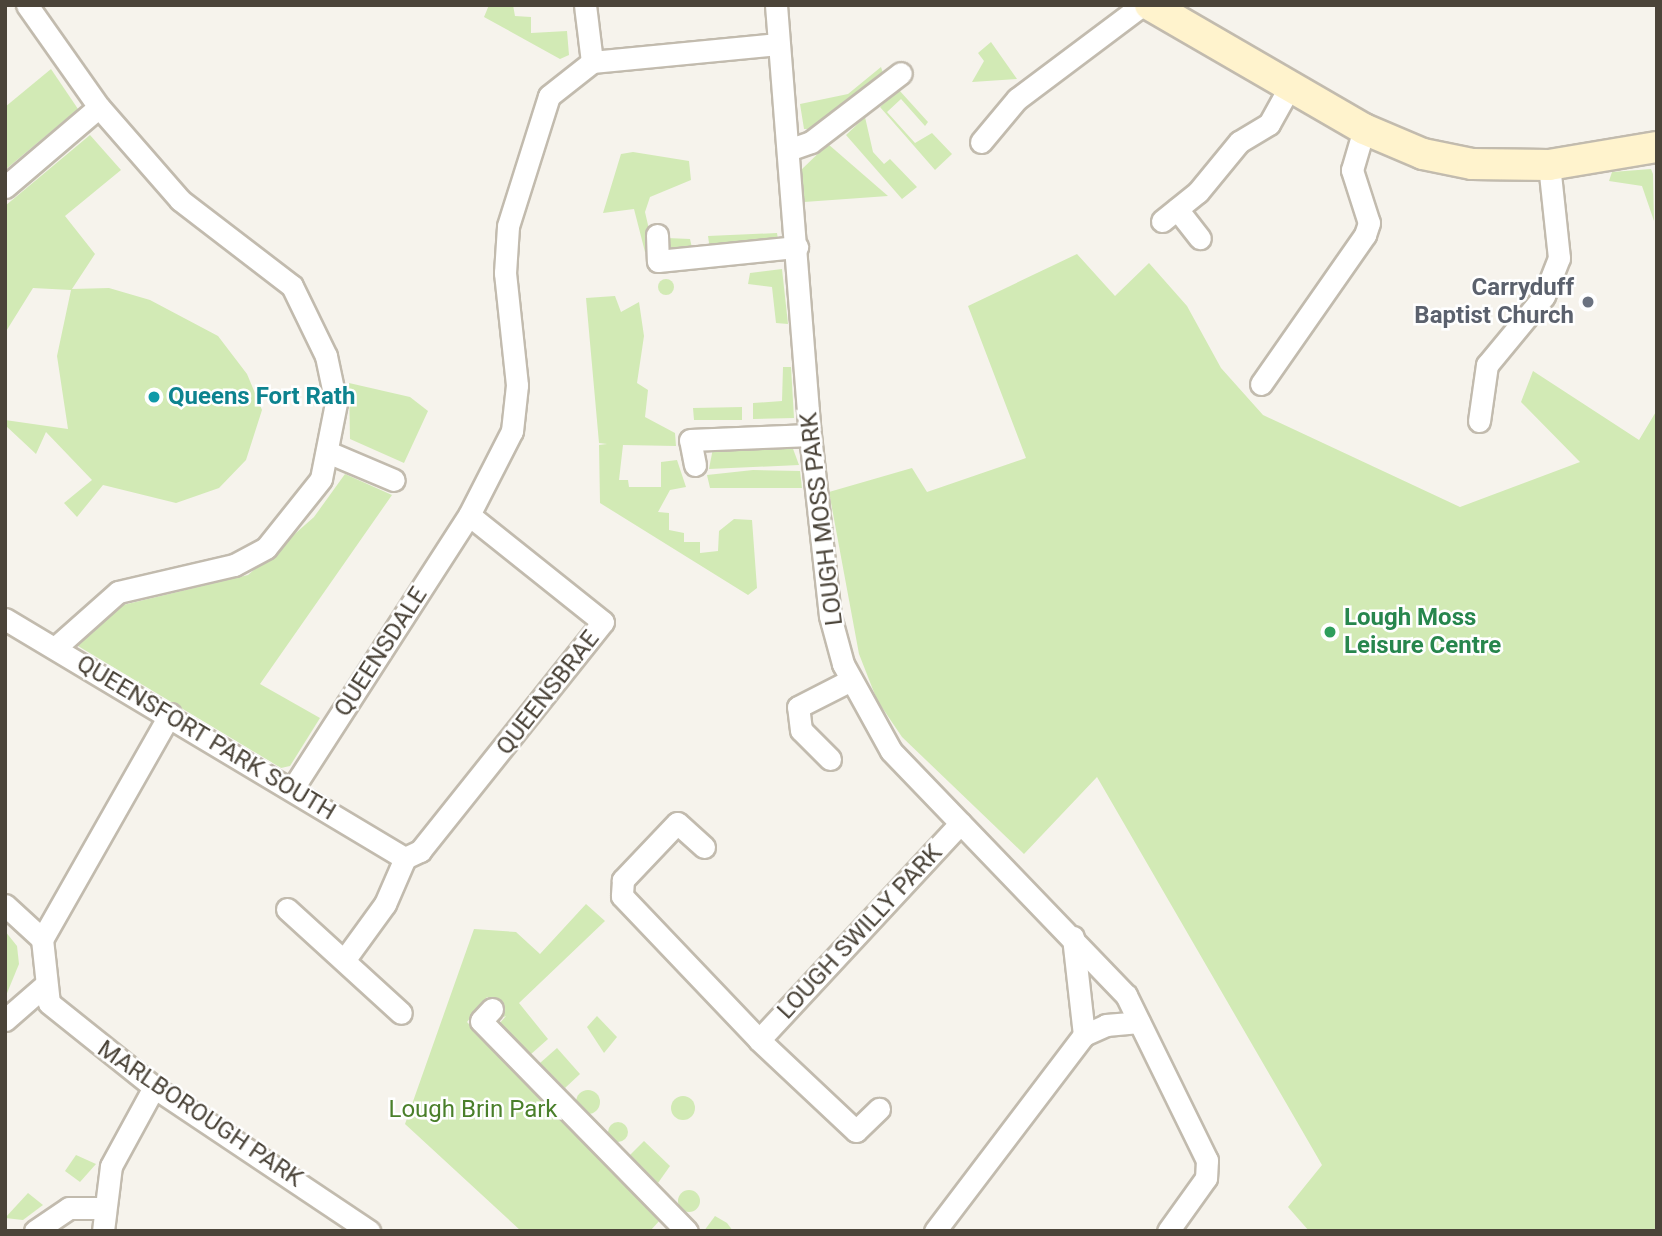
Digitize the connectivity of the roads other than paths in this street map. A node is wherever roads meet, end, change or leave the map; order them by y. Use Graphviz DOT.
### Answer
graph roads {
  1 [pos="27,5"];
  2 [pos="585,5"];
  3 [pos="776,5"];
  4 [pos="1154,7"];
  5 [pos="778,44"];
  6 [pos="592,62"];
  7 [pos="901,73"];
  8 [pos="1289,88"];
  9 [pos="99,107"];
  10 [pos="1364,129"];
  11 [pos="981,142"];
  12 [pos="1657,147"];
  13 [pos="788,150"];
  14 [pos="1549,165"];
  15 [pos="5,187"];
  16 [pos="657,235"];
  17 [pos="1200,238"];
  18 [pos="797,247"];
  19 [pos="1261,384"];
  20 [pos="1479,421"];
  21 [pos="810,435"];
  22 [pos="330,453"];
  23 [pos="695,464"];
  24 [pos="394,480"];
  25 [pos="469,515"];
  26 [pos="5,619"];
  27 [pos="56,647"];
  28 [pos="849,681"];
  29 [pos="170,714"];
  30 [pos="830,759"];
  31 [pos="293,788"];
  32 [pos="961,823"];
  33 [pos="704,846"];
  34 [pos="405,858"];
  35 [pos="5,905"];
  36 [pos="287,909"];
  37 [pos="1072,935"];
  38 [pos="42,939"];
  39 [pos="345,959"];
  40 [pos="44,986"];
  41 [pos="492,1009"];
  42 [pos="401,1013"];
  43 [pos="5,1020"];
  44 [pos="1139,1022"];
  45 [pos="1084,1035"];
  46 [pos="759,1040"];
  47 [pos="154,1087"];
  48 [pos="879,1109"];
  49 [pos="101,1208"];
  50 [pos="35,1231"];
  51 [pos="103,1231"];
  52 [pos="369,1231"];
  53 [pos="687,1231"];
  54 [pos="935,1231"];
  55 [pos="1168,1231"];
  1 -- 9 [label="street"];
  2 -- 6 [label="street"];
  3 -- 5 [label="street, LOUGH MOSS PARK"];
  4 -- 8 [label="main road"];
  4 -- 11 [label="street"];
  5 -- 6 [label="street"];
  5 -- 13 [label="street, LOUGH MOSS PARK"];
  6 -- 25 [label="street, QUEENSDALE"];
  7 -- 13 [label="street"];
  8 -- 10 [label="main road"];
  8 -- 17 [label="street"];
  9 -- 15 [label="street"];
  9 -- 22 [label="street"];
  10 -- 14 [label="main road"];
  10 -- 19 [label="street"];
  12 -- 14 [label="main road"];
  13 -- 18 [label="street, LOUGH MOSS PARK"];
  14 -- 20 [label="street"];
  16 -- 18 [label="street"];
  18 -- 21 [label="street, LOUGH MOSS PARK"];
  21 -- 23 [label="street"];
  21 -- 28 [label="street, LOUGH MOSS PARK"];
  22 -- 24 [label="street"];
  22 -- 27 [label="street"];
  25 -- 31 [label="street, QUEENSDALE"];
  25 -- 34 [label="street, QUEENSBRAE"];
  26 -- 27 [label="street, QUEENSFORT PARK SOUTH"];
  27 -- 29 [label="street, QUEENSFORT PARK SOUTH"];
  28 -- 30 [label="street"];
  28 -- 32 [label="street, LOUGH MOSS PARK"];
  29 -- 31 [label="street, QUEENSFORT PARK SOUTH"];
  29 -- 38 [label="street"];
  31 -- 34 [label="street, QUEENSFORT PARK SOUTH"];
  32 -- 37 [label="street, LOUGH MOSS PARK"];
  32 -- 46 [label="street, LOUGH SWILLY PARK"];
  33 -- 46 [label="street, LOUGH SWILLY PARK"];
  34 -- 39 [label="street"];
  35 -- 38 [label="street"];
  36 -- 39 [label="street"];
  37 -- 44 [label="street, LOUGH MOSS PARK"];
  37 -- 45 [label="street"];
  38 -- 40 [label="street"];
  39 -- 42 [label="street"];
  40 -- 43 [label="street"];
  40 -- 47 [label="street, MARLBOROUGH PARK"];
  41 -- 53 [label="street"];
  44 -- 45 [label="street"];
  44 -- 55 [label="street, LOUGH MOSS PARK"];
  45 -- 54 [label="street"];
  46 -- 48 [label="street, LOUGH SWILLY PARK"];
  47 -- 49 [label="street"];
  47 -- 52 [label="street, MARLBOROUGH PARK"];
  49 -- 50 [label="street"];
  49 -- 51 [label="street"];
}
